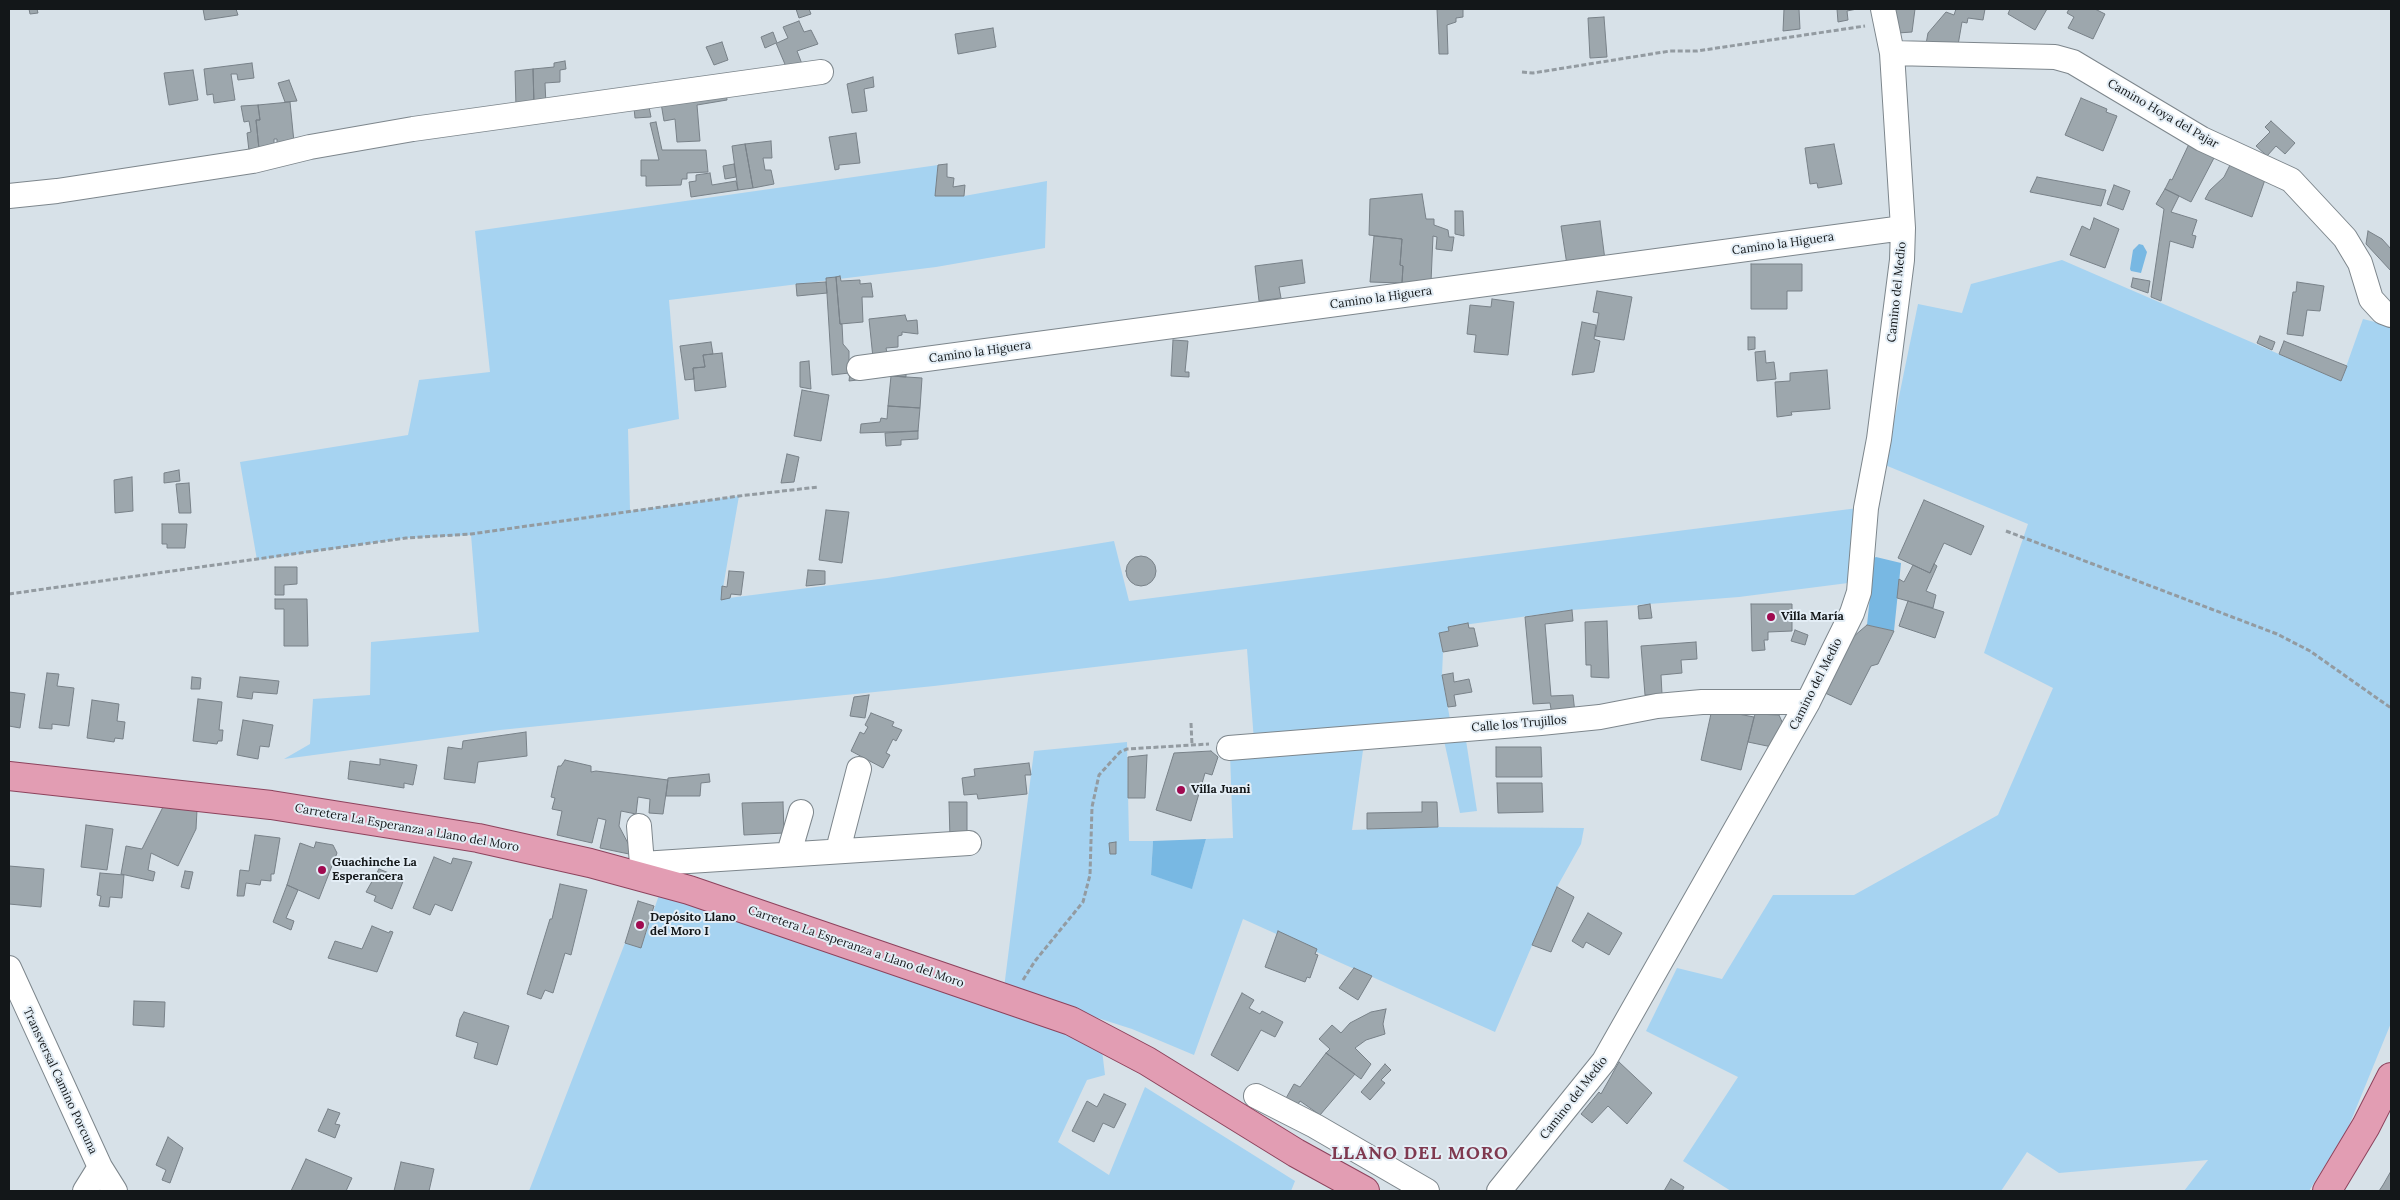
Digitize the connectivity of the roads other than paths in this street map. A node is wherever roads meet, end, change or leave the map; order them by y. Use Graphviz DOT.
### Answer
graph roads {
  1 [pos="1884,15"];
  2 [pos="1892,53"];
  3 [pos="821,72"];
  4 [pos="9,196"];
  5 [pos="1903,228"];
  6 [pos="2391,316"];
  7 [pos="859,368"];
  8 [pos="1808,702"];
  9 [pos="1229,748"];
  10 [pos="859,770"];
  11 [pos="9,776"];
  12 [pos="801,812"];
  13 [pos="639,826"];
  14 [pos="969,843"];
  15 [pos="838,850"];
  16 [pos="789,853"];
  17 [pos="640,870"];
  18 [pos="9,968"];
  19 [pos="2391,1076"];
  20 [pos="1256,1096"];
  21 [pos="100,1167"];
  22 [pos="86,1191"];
  23 [pos="115,1191"];
  24 [pos="1365,1191"];
  25 [pos="1427,1191"];
  26 [pos="1499,1191"];
  27 [pos="2327,1191"];
  1 -- 2 [label="street, Camino del Medio"];
  2 -- 5 [label="street, Camino del Medio"];
  2 -- 6 [label="street, Camino Hoya del Pajar"];
  3 -- 4 [label="street"];
  5 -- 7 [label="street, Camino la Higuera"];
  5 -- 8 [label="street, Camino del Medio"];
  8 -- 9 [label="street, Calle los Trujillos"];
  8 -- 26 [label="street, Camino del Medio"];
  10 -- 15 [label="street"];
  11 -- 17 [label="main road, Carretera La Esperanza a Llano del Moro"];
  12 -- 16 [label="street"];
  13 -- 17 [label="street"];
  14 -- 15 [label="street"];
  15 -- 16 [label="street"];
  16 -- 17 [label="street"];
  17 -- 24 [label="main road, Carretera La Esperanza a Llano del Moro"];
  18 -- 21 [label="street, Transversal Camino Porcuna"];
  19 -- 27 [label="main road"];
  20 -- 25 [label="street"];
  21 -- 22 [label="street"];
  21 -- 23 [label="street, Transversal Camino Porcuna"];
}
